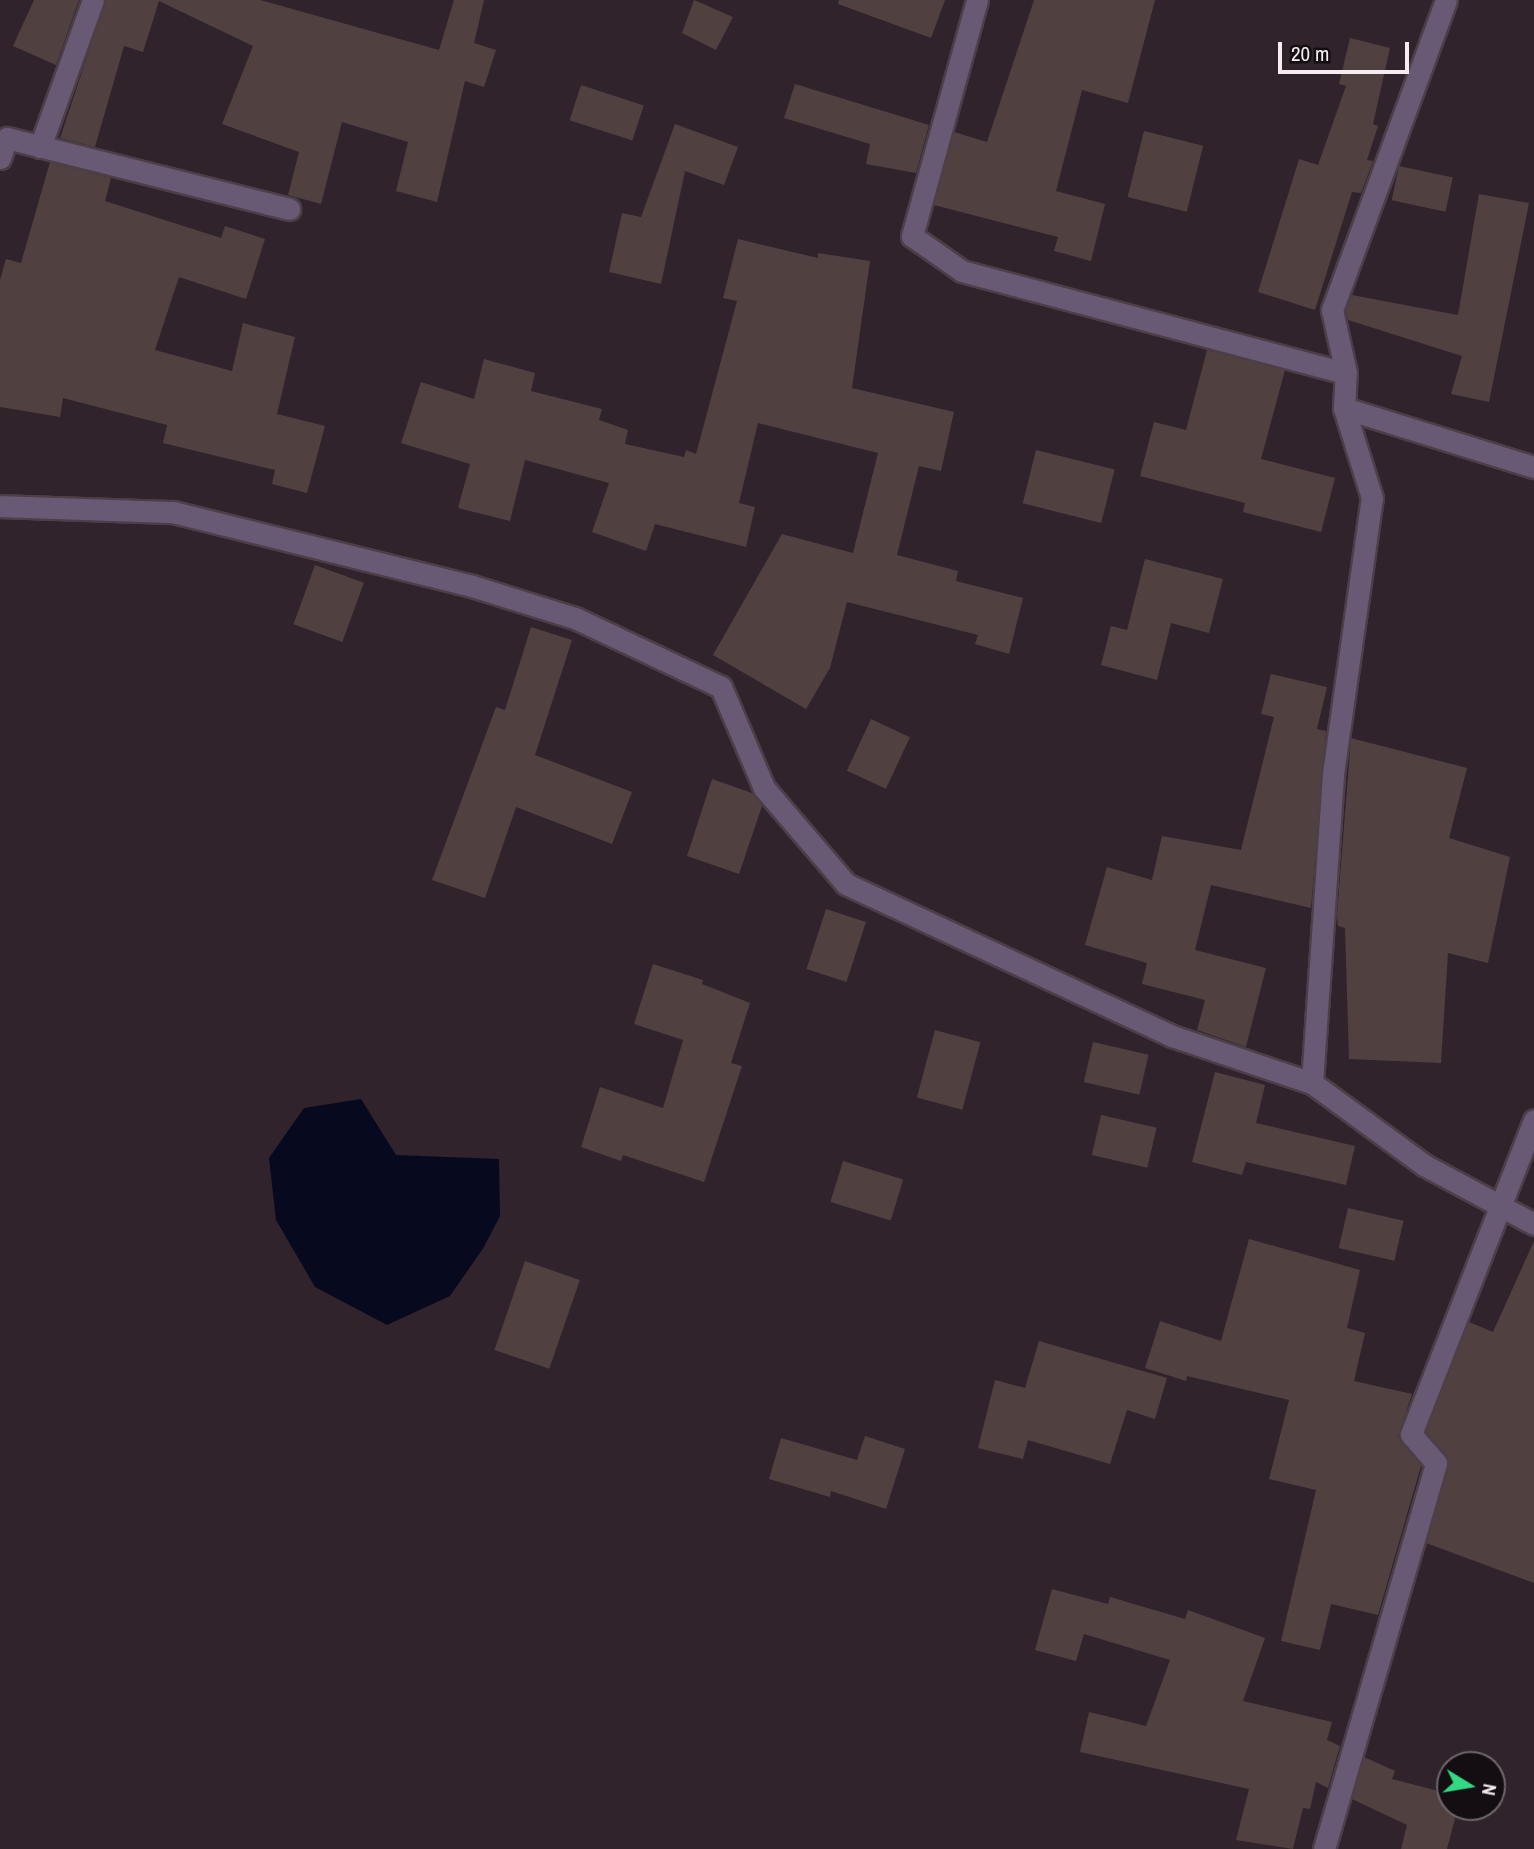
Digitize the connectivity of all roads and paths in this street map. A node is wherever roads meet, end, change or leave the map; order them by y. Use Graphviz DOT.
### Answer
graph roads {
  1 [pos="93,0"];
  2 [pos="977,0"];
  3 [pos="1446,0"];
  4 [pos="40,147"];
  5 [pos="0,158"];
  6 [pos="289,209"];
  7 [pos="1346,373"];
  8 [pos="1344,408"];
  9 [pos="1534,467"];
  10 [pos="0,506"];
  11 [pos="1312,1083"];
  12 [pos="1534,1120"];
  13 [pos="1501,1210"];
  14 [pos="1534,1224"];
  15 [pos="1324,1849"];
  1 -- 4 [label="street"];
  2 -- 7 [label="street"];
  3 -- 7 [label="street"];
  4 -- 5 [label="street"];
  4 -- 6 [label="street"];
  7 -- 8 [label="street"];
  8 -- 9 [label="street"];
  8 -- 11 [label="street"];
  10 -- 11 [label="street"];
  11 -- 13 [label="street"];
  12 -- 13 [label="street"];
  13 -- 14 [label="street"];
  13 -- 15 [label="street"];
}
